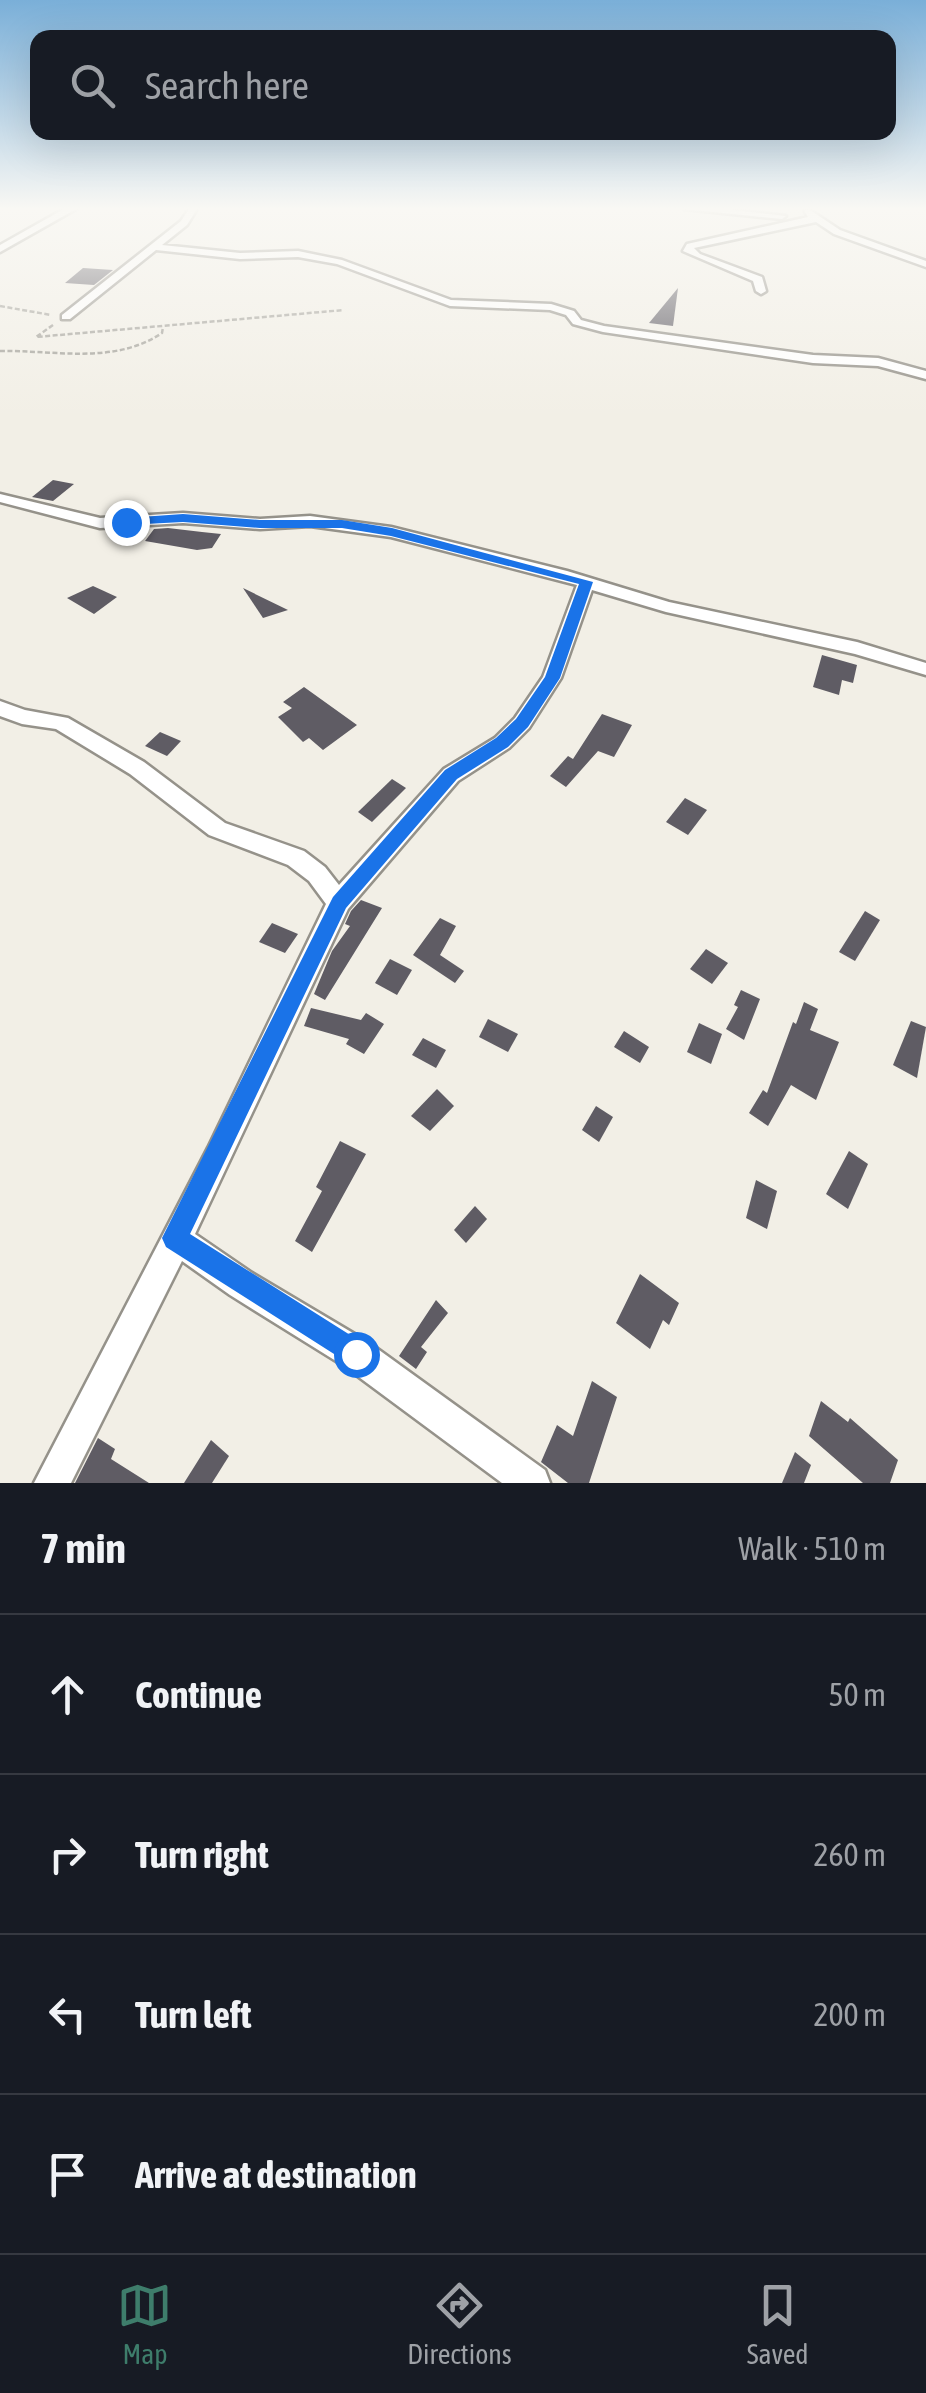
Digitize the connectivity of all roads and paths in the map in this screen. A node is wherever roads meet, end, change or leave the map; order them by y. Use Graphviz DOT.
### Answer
graph roads {
  1 [pos="115,278"];
  2 [pos="382,278"];
  3 [pos="756,278"];
  4 [pos="762,291"];
  5 [pos="0,306"];
  6 [pos="344,310"];
  7 [pos="66,317"];
  8 [pos="162,327"];
  9 [pos="0,351"];
  10 [pos="926,375"];
  11 [pos="0,498"];
  12 [pos="586,582"];
  13 [pos="926,669"];
  14 [pos="0,708"];
  15 [pos="339,902"];
  16 [pos="175,1238"];
  17 [pos="52,1483"];
  18 [pos="532,1483"];
  1 -- 7 [label="street"];
  2 -- 10 [label="street"];
  3 -- 4 [label="street"];
  5 -- 7 [label="path"];
  6 -- 8 [label="path"];
  7 -- 8 [label="path"];
  8 -- 9 [label="path"];
  11 -- 12 [label="street"];
  12 -- 13 [label="street"];
  12 -- 15 [label="street"];
  14 -- 15 [label="street"];
  15 -- 16 [label="street"];
  16 -- 17 [label="street"];
  16 -- 18 [label="street"];
}
